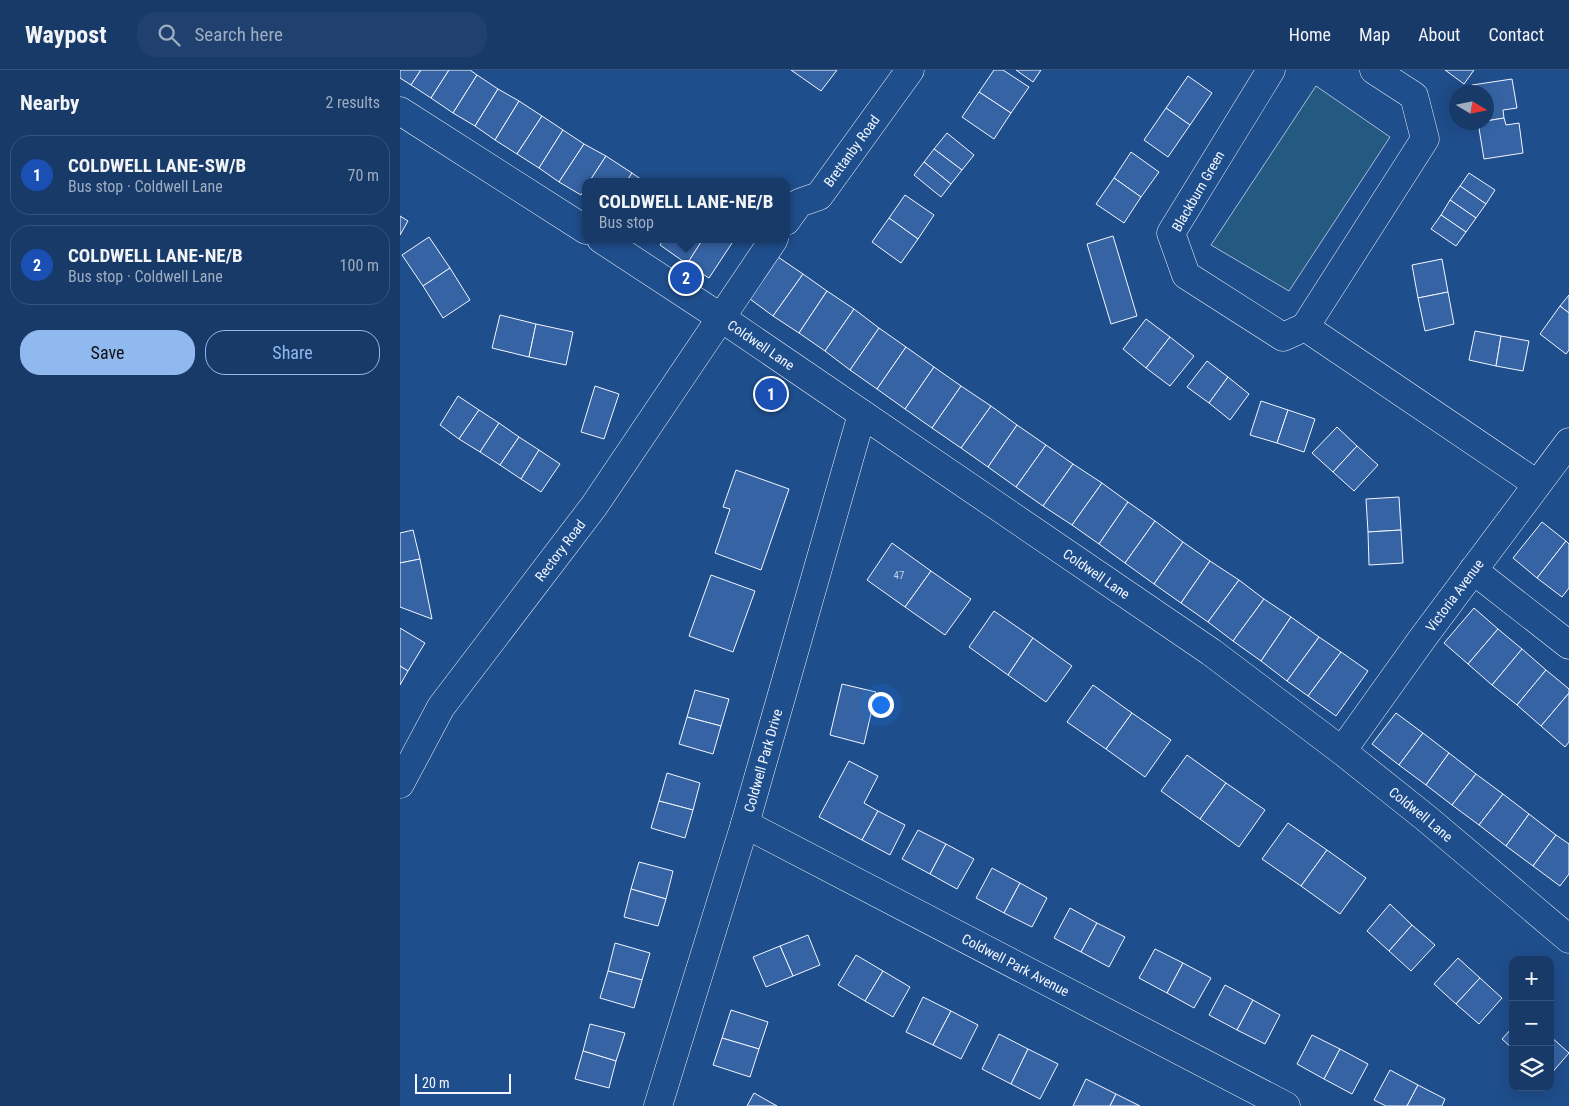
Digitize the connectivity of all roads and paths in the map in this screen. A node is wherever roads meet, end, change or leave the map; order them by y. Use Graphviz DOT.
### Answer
graph roads {
  1 [pos="910,70"];
  2 [pos="1271,70"];
  3 [pos="1374,70"];
  4 [pos="400,111"];
  5 [pos="790,215"];
  6 [pos="582,227"];
  7 [pos="607,243"];
  8 [pos="771,243"];
  9 [pos="720,317"];
  10 [pos="1305,327"];
  11 [pos="862,414"];
  12 [pos="1569,442"];
  13 [pos="1537,484"];
  14 [pos="1473,570"];
  15 [pos="1569,645"];
  16 [pos="1342,751"];
  17 [pos="400,784"];
  18 [pos="745,824"];
  19 [pos="1569,939"];
  20 [pos="658,1106"];
  21 [pos="1286,1106"];
  1 -- 5 [label="street, Brettanby Road"];
  2 -- 10 [label="street, Blackburn Green"];
  3 -- 10 [label="street"];
  4 -- 6 [label="street"];
  7 -- 9 [label="street, Coldwell Lane"];
  8 -- 9 [label="street"];
  9 -- 11 [label="street, Coldwell Lane"];
  9 -- 17 [label="street, Rectory Road"];
  10 -- 13 [label="street"];
  11 -- 16 [label="street, Coldwell Lane"];
  11 -- 18 [label="street, Coldwell Park Drive"];
  12 -- 13 [label="street, Victoria Avenue"];
  13 -- 14 [label="street, Victoria Avenue"];
  14 -- 15 [label="street"];
  14 -- 16 [label="street, Victoria Avenue"];
  16 -- 19 [label="street, Coldwell Lane"];
  18 -- 20 [label="street, Coldwell Park Drive"];
  18 -- 21 [label="street, Coldwell Park Avenue"];
}
